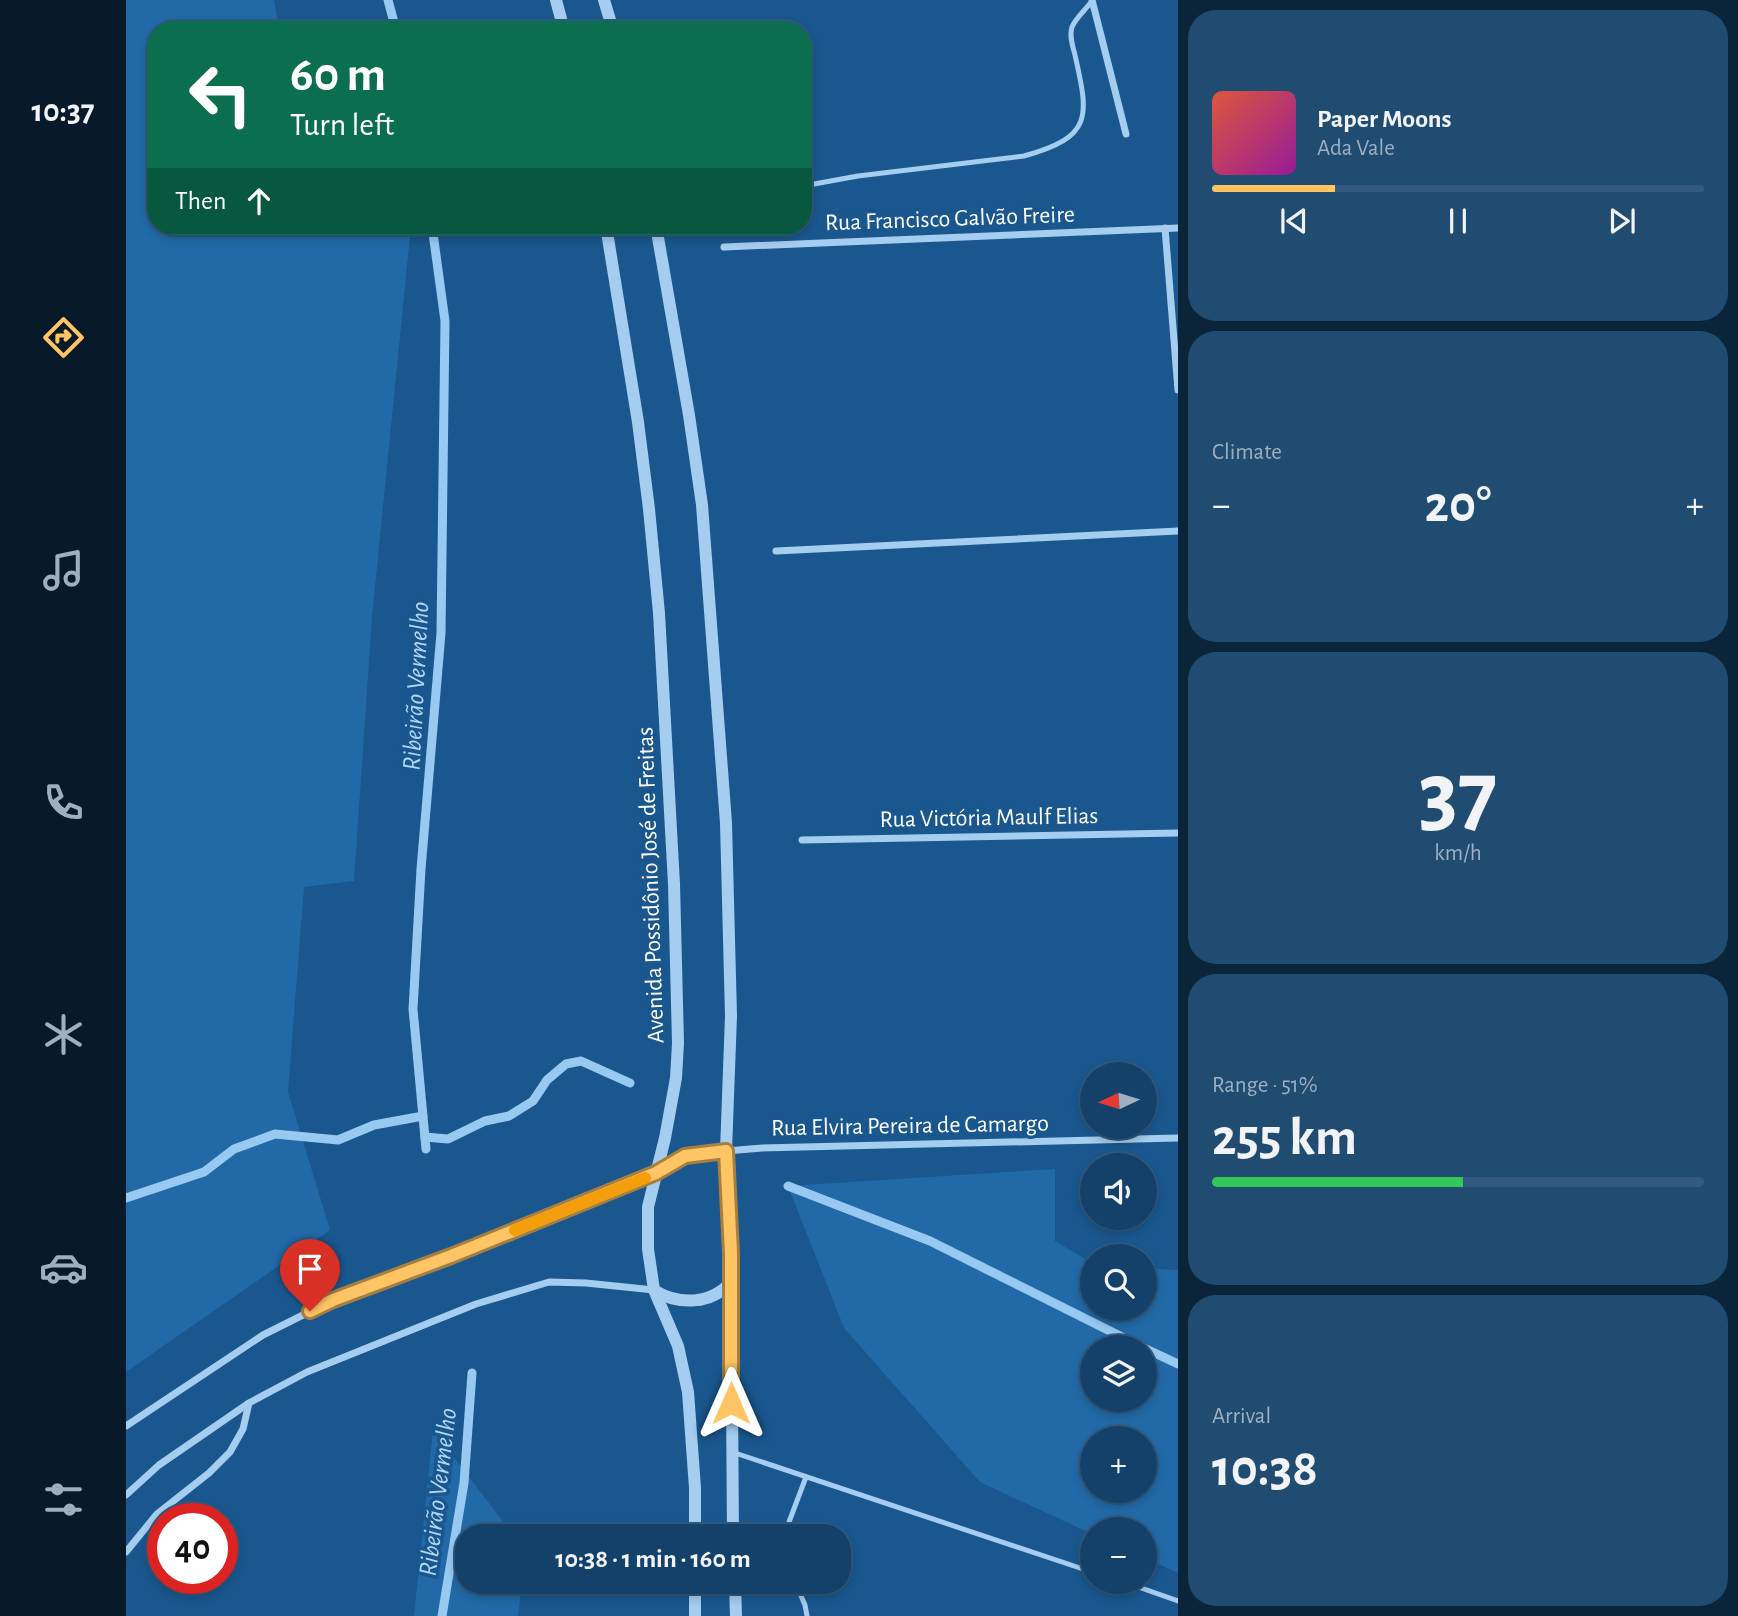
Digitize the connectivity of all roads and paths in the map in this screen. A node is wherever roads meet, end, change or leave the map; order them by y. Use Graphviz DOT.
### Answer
graph roads {
  1 [pos="556,0"];
  2 [pos="604,0"];
  3 [pos="1092,1"];
  4 [pos="562,21"];
  5 [pos="610,21"];
  6 [pos="1126,134"];
  7 [pos="812,184"];
  8 [pos="1165,228"];
  9 [pos="1178,228"];
  10 [pos="607,235"];
  11 [pos="657,235"];
  12 [pos="724,247"];
  13 [pos="1178,390"];
  14 [pos="1178,531"];
  15 [pos="776,551"];
  16 [pos="1178,832"];
  17 [pos="802,840"];
  18 [pos="1178,1138"];
  19 [pos="726,1151"];
  20 [pos="656,1173"];
  21 [pos="731,1282"];
  22 [pos="654,1290"];
  23 [pos="249,1403"];
  24 [pos="126,1426"];
  25 [pos="732,1452"];
  26 [pos="806,1477"];
  27 [pos="126,1495"];
  28 [pos="695,1524"];
  29 [pos="733,1524"];
  30 [pos="789,1524"];
  31 [pos="126,1552"];
  32 [pos="1080,1568"];
  33 [pos="695,1594"];
  34 [pos="735,1594"];
  35 [pos="800,1594"];
  36 [pos="1157,1594"];
  37 [pos="1178,1601"];
  38 [pos="695,1616"];
  39 [pos="736,1616"];
  40 [pos="807,1616"];
  1 -- 4 [label="street"];
  2 -- 5 [label="street"];
  3 -- 6 [label="street"];
  3 -- 7 [label="lane"];
  8 -- 9 [label="street, Rua Francisco Galvão Freire"];
  8 -- 12 [label="street, Rua Francisco Galvão Freire"];
  8 -- 13 [label="street"];
  10 -- 20 [label="street, Avenida Possidônio José de Freitas"];
  11 -- 19 [label="street"];
  14 -- 15 [label="street"];
  16 -- 17 [label="street, Rua Victória Maulf Elias"];
  18 -- 19 [label="street, Rua Elvira Pereira de Camargo"];
  19 -- 20 [label="street"];
  19 -- 21 [label="street"];
  20 -- 22 [label="street, Avenida Possidônio José de Freitas"];
  20 -- 24 [label="street"];
  21 -- 22 [label="street"];
  21 -- 25 [label="street"];
  22 -- 23 [label="street"];
  22 -- 28 [label="street, Avenida Possidônio José de Freitas"];
  23 -- 27 [label="street"];
  23 -- 31 [label="street"];
  25 -- 26 [label="lane"];
  25 -- 29 [label="street"];
  26 -- 30 [label="lane"];
  26 -- 32 [label="lane"];
  33 -- 38 [label="street"];
  34 -- 39 [label="street"];
  35 -- 40 [label="lane"];
  36 -- 37 [label="lane"];
}
